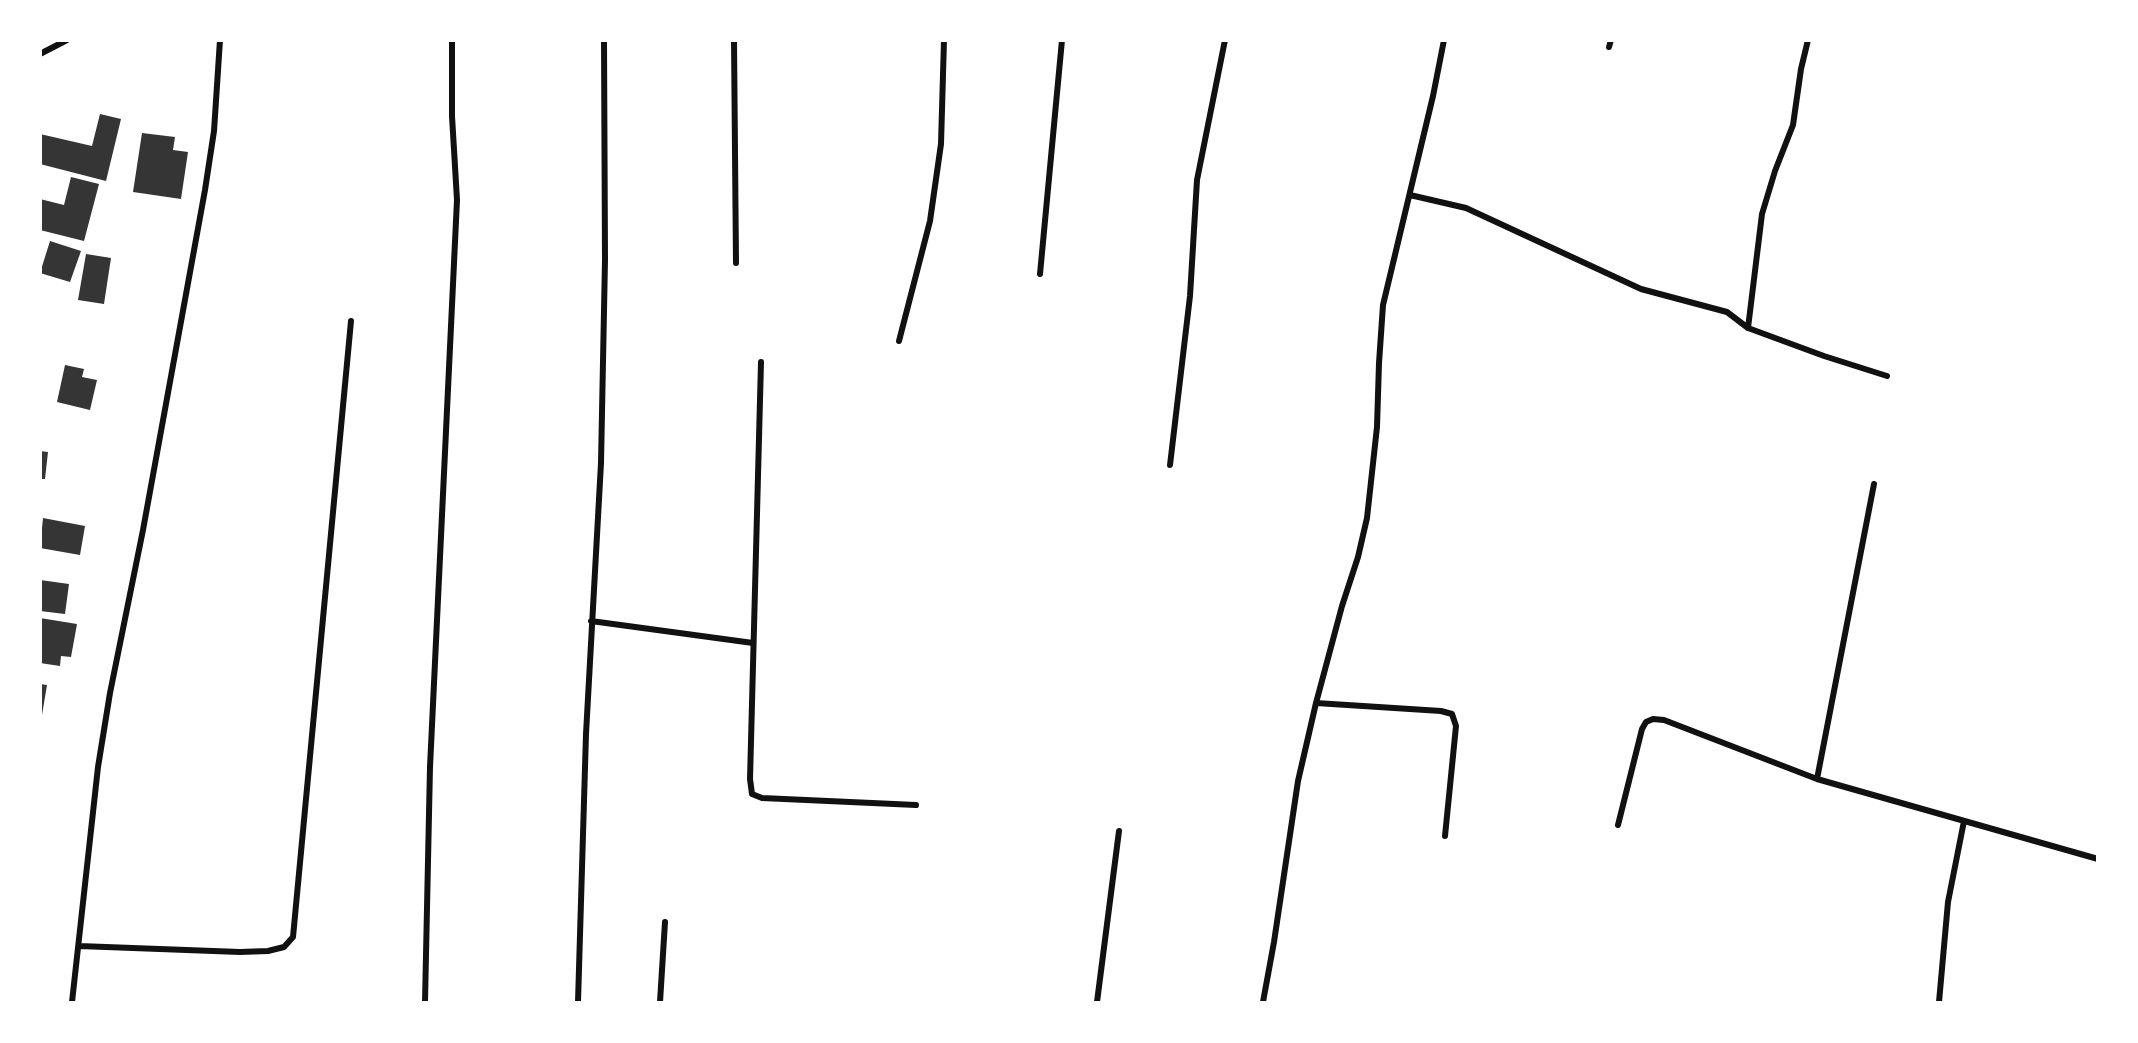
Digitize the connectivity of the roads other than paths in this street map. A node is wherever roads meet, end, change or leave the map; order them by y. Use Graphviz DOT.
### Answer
graph roads {
  1 [pos="67,40"];
  2 [pos="220,40"];
  3 [pos="452,40"];
  4 [pos="604,40"];
  5 [pos="734,40"];
  6 [pos="944,40"];
  7 [pos="1062,40"];
  8 [pos="1225,40"];
  9 [pos="1444,40"];
  10 [pos="1808,40"];
  11 [pos="40,54"];
  12 [pos="1410,195"];
  13 [pos="736,263"];
  14 [pos="1040,274"];
  15 [pos="351,321"];
  16 [pos="1748,328"];
  17 [pos="899,341"];
  18 [pos="761,362"];
  19 [pos="1887,376"];
  20 [pos="1170,465"];
  21 [pos="1875,484"];
  22 [pos="591,621"];
  23 [pos="753,643"];
  24 [pos="1316,704"];
  25 [pos="1816,779"];
  26 [pos="916,805"];
  27 [pos="1964,821"];
  28 [pos="1617,825"];
  29 [pos="1119,831"];
  30 [pos="1445,836"];
  31 [pos="2097,859"];
  32 [pos="665,922"];
  33 [pos="79,946"];
  34 [pos="72,1002"];
  35 [pos="425,1002"];
  36 [pos="578,1002"];
  37 [pos="660,1002"];
  38 [pos="1097,1002"];
  39 [pos="1263,1002"];
  40 [pos="1939,1002"];
  1 -- 11 [label="street"];
  2 -- 33 [label="street"];
  3 -- 35 [label="street"];
  4 -- 22 [label="street"];
  5 -- 13 [label="street"];
  6 -- 17 [label="street"];
  7 -- 14 [label="street"];
  8 -- 20 [label="street"];
  9 -- 12 [label="street"];
  10 -- 16 [label="street"];
  12 -- 16 [label="street"];
  12 -- 24 [label="street"];
  15 -- 33 [label="street"];
  16 -- 19 [label="street"];
  18 -- 23 [label="street"];
  21 -- 25 [label="street"];
  22 -- 23 [label="street"];
  22 -- 36 [label="street"];
  23 -- 26 [label="street"];
  24 -- 30 [label="street"];
  24 -- 39 [label="street"];
  25 -- 27 [label="street"];
  25 -- 28 [label="street"];
  27 -- 31 [label="street"];
  27 -- 40 [label="street"];
  29 -- 38 [label="street"];
  32 -- 37 [label="street"];
  33 -- 34 [label="street"];
}
